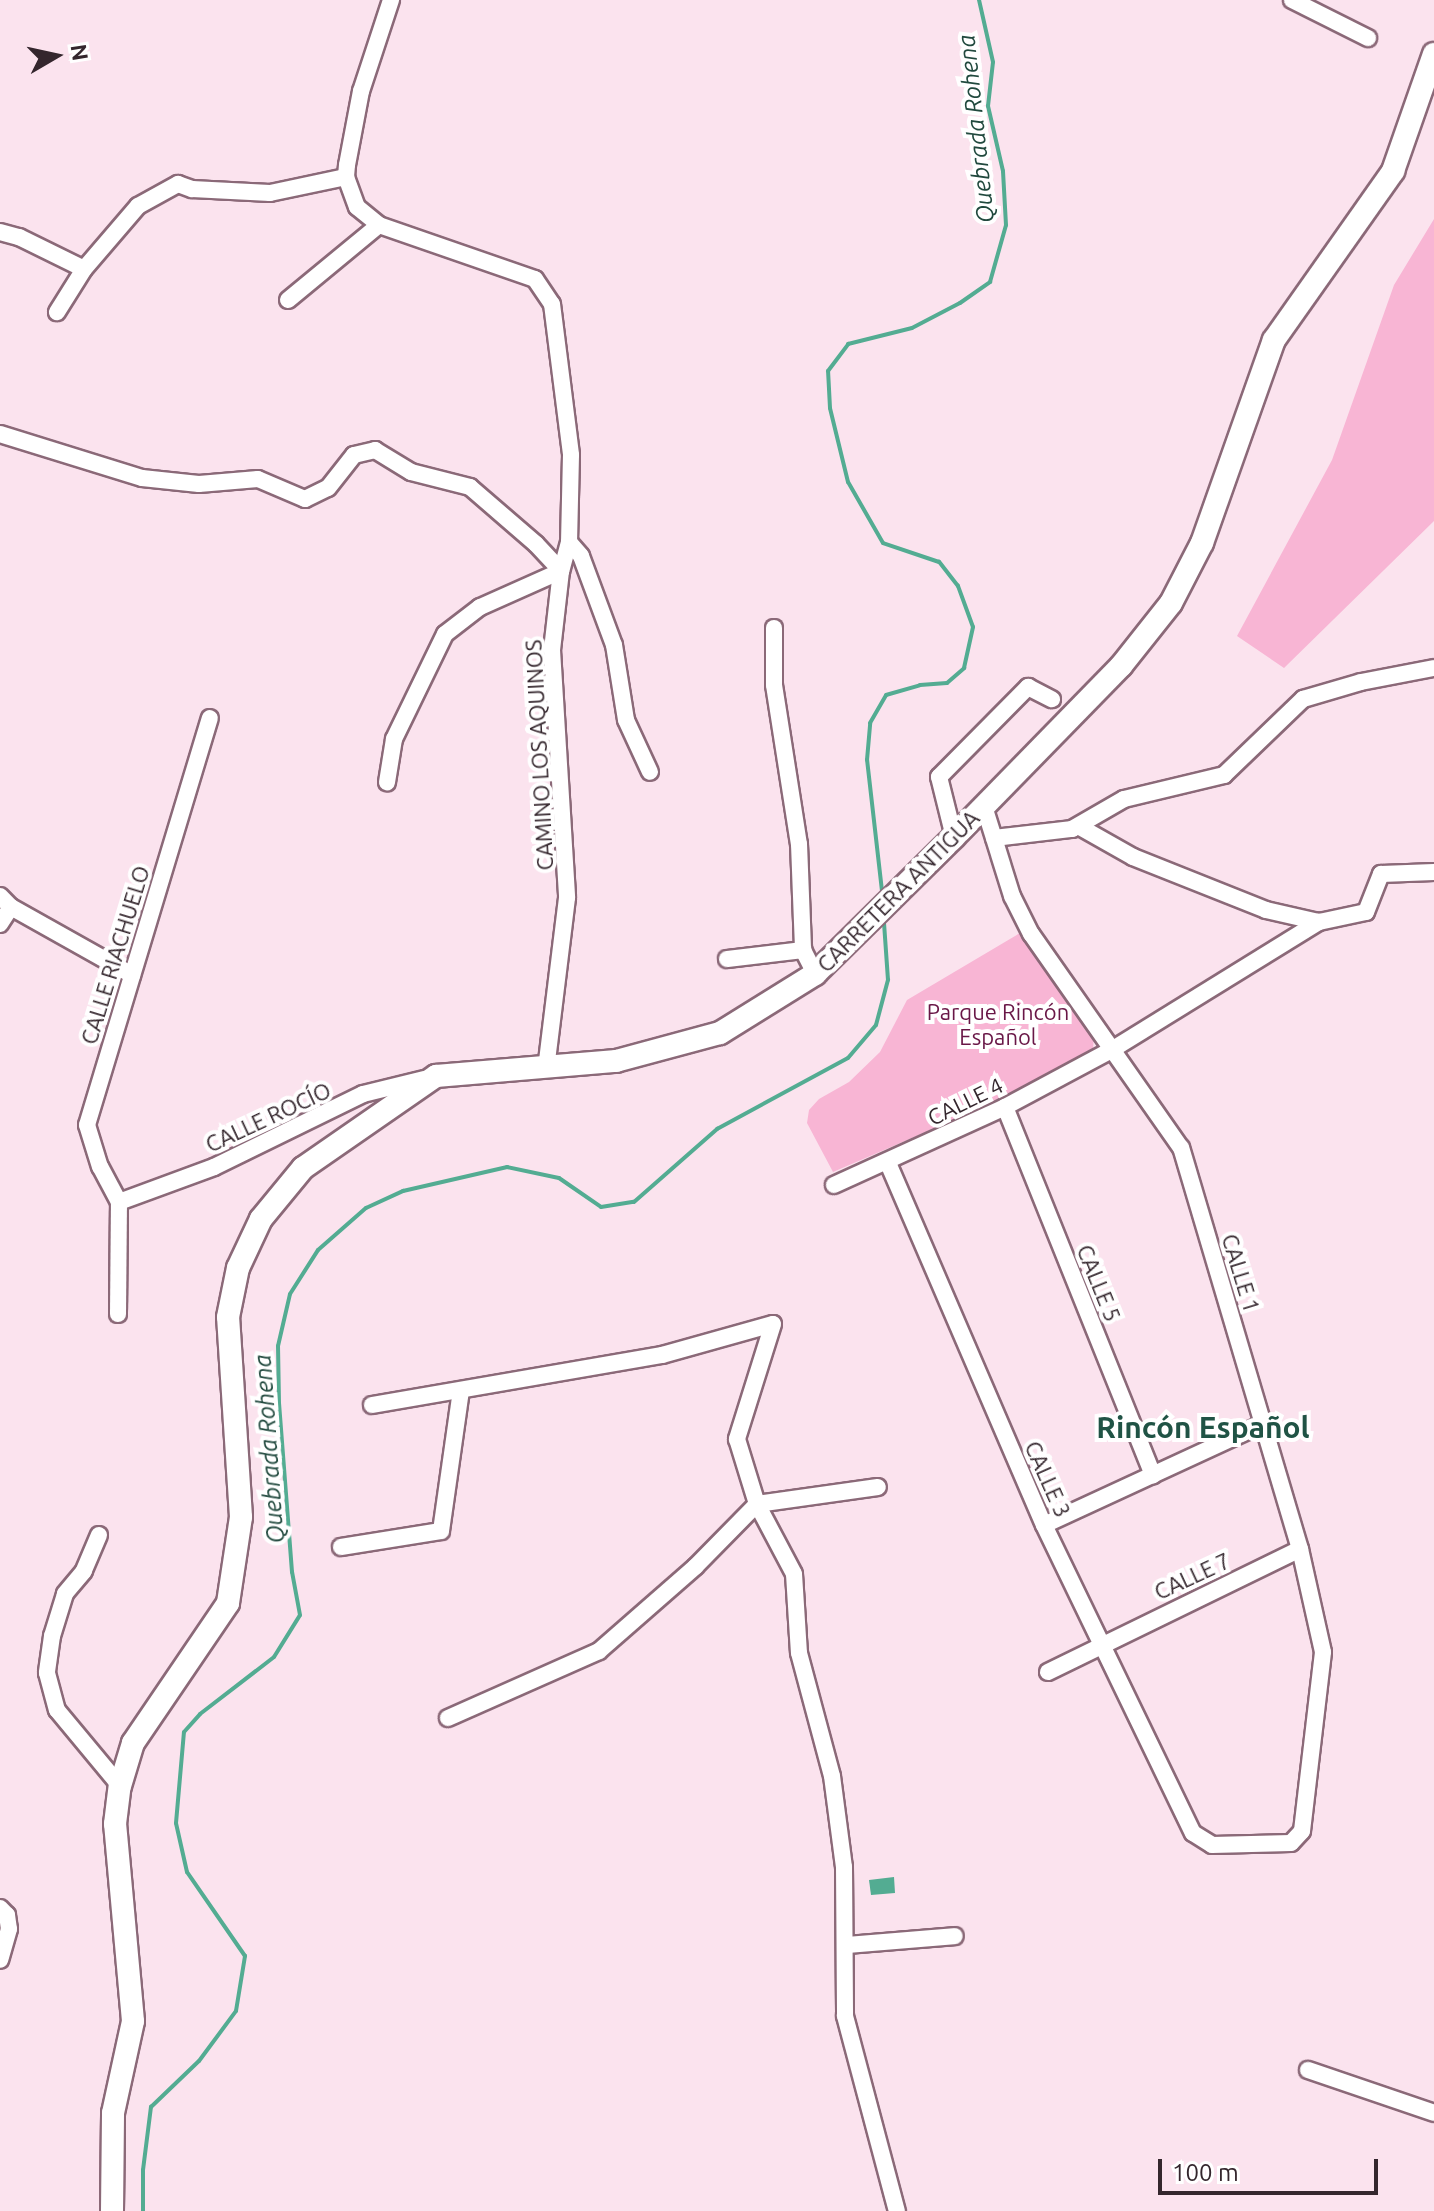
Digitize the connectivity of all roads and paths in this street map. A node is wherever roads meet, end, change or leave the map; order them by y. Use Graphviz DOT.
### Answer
graph roads {
  1 [pos="391,0"];
  2 [pos="1292,0"];
  3 [pos="1368,38"];
  4 [pos="1434,54"];
  5 [pos="346,177"];
  6 [pos="379,225"];
  7 [pos="0,232"];
  8 [pos="84,269"];
  9 [pos="288,300"];
  10 [pos="57,312"];
  11 [pos="0,434"];
  12 [pos="569,542"];
  13 [pos="561,571"];
  14 [pos="774,628"];
  15 [pos="1434,668"];
  16 [pos="1052,699"];
  17 [pos="210,718"];
  18 [pos="650,772"];
  19 [pos="387,782"];
  20 [pos="984,806"];
  21 [pos="1080,827"];
  22 [pos="954,837"];
  23 [pos="994,838"];
  24 [pos="1434,872"];
  25 [pos="6,902"];
  26 [pos="1319,922"];
  27 [pos="0,924"];
  28 [pos="803,950"];
  29 [pos="727,959"];
  30 [pos="815,974"];
  31 [pos="132,975"];
  32 [pos="1113,1049"];
  33 [pos="546,1068"];
  34 [pos="436,1076"];
  35 [pos="1005,1107"];
  36 [pos="888,1163"];
  37 [pos="834,1185"];
  38 [pos="119,1202"];
  39 [pos="118,1314"];
  40 [pos="461,1390"];
  41 [pos="372,1405"];
  42 [pos="1263,1424"];
  43 [pos="1153,1475"];
  44 [pos="878,1487"];
  45 [pos="757,1504"];
  46 [pos="1044,1525"];
  47 [pos="99,1535"];
  48 [pos="341,1547"];
  49 [pos="1300,1549"];
  50 [pos="1103,1642"];
  51 [pos="1048,1672"];
  52 [pos="448,1718"];
  53 [pos="120,1786"];
  54 [pos="1180,1806"];
  55 [pos="0,1908"];
  56 [pos="955,1936"];
  57 [pos="846,1945"];
  58 [pos="0,1960"];
  59 [pos="1308,2070"];
  60 [pos="1434,2113"];
  61 [pos="112,2211"];
  62 [pos="897,2211"];
  1 -- 5 [label="street"];
  2 -- 3 [label="street"];
  4 -- 20 [label="street, CARRETERA ANTIGUA"];
  5 -- 6 [label="street, CAMINO LOS AQUINOS"];
  5 -- 8 [label="street"];
  6 -- 9 [label="street"];
  6 -- 12 [label="street, CAMINO LOS AQUINOS"];
  7 -- 8 [label="street"];
  8 -- 10 [label="street"];
  11 -- 13 [label="street"];
  12 -- 13 [label="street, CAMINO LOS AQUINOS"];
  12 -- 18 [label="street"];
  13 -- 19 [label="street"];
  13 -- 33 [label="street, CAMINO LOS AQUINOS"];
  14 -- 28 [label="street"];
  15 -- 21 [label="street"];
  16 -- 22 [label="street"];
  17 -- 31 [label="street, CALLE RIACHUELO"];
  20 -- 22 [label="street, CARRETERA ANTIGUA"];
  20 -- 23 [label="street, CALLE 1"];
  21 -- 23 [label="street"];
  21 -- 26 [label="street"];
  22 -- 30 [label="street, CARRETERA ANTIGUA"];
  23 -- 32 [label="street, CALLE 1"];
  24 -- 26 [label="street"];
  25 -- 27 [label="street"];
  25 -- 31 [label="street"];
  26 -- 32 [label="street, CALLE 4"];
  28 -- 29 [label="street"];
  28 -- 30 [label="street"];
  30 -- 33 [label="street, CARRETERA ANTIGUA"];
  31 -- 38 [label="street, CALLE RIACHUELO"];
  32 -- 35 [label="street, CALLE 4"];
  32 -- 42 [label="street, CALLE 1"];
  33 -- 34 [label="street, CARRETERA ANTIGUA"];
  34 -- 38 [label="street, CALLE ROCÍO"];
  34 -- 53 [label="street"];
  35 -- 36 [label="street, CALLE 4"];
  35 -- 43 [label="street, CALLE 5"];
  36 -- 37 [label="street, CALLE 4"];
  36 -- 46 [label="street, CALLE 3"];
  38 -- 39 [label="street"];
  40 -- 41 [label="street"];
  40 -- 45 [label="street"];
  40 -- 48 [label="street"];
  42 -- 43 [label="street"];
  42 -- 49 [label="street, CALLE 1"];
  43 -- 46 [label="street"];
  44 -- 45 [label="street"];
  45 -- 52 [label="street"];
  45 -- 57 [label="street"];
  46 -- 50 [label="street, CALLE 3"];
  47 -- 53 [label="street"];
  49 -- 50 [label="street, CALLE 7"];
  49 -- 54 [label="street, CALLE 1"];
  50 -- 51 [label="street, CALLE 7"];
  50 -- 54 [label="street, CALLE 3"];
  53 -- 61 [label="street"];
  55 -- 58 [label="street"];
  56 -- 57 [label="street"];
  57 -- 62 [label="street"];
  59 -- 60 [label="street"];
}
